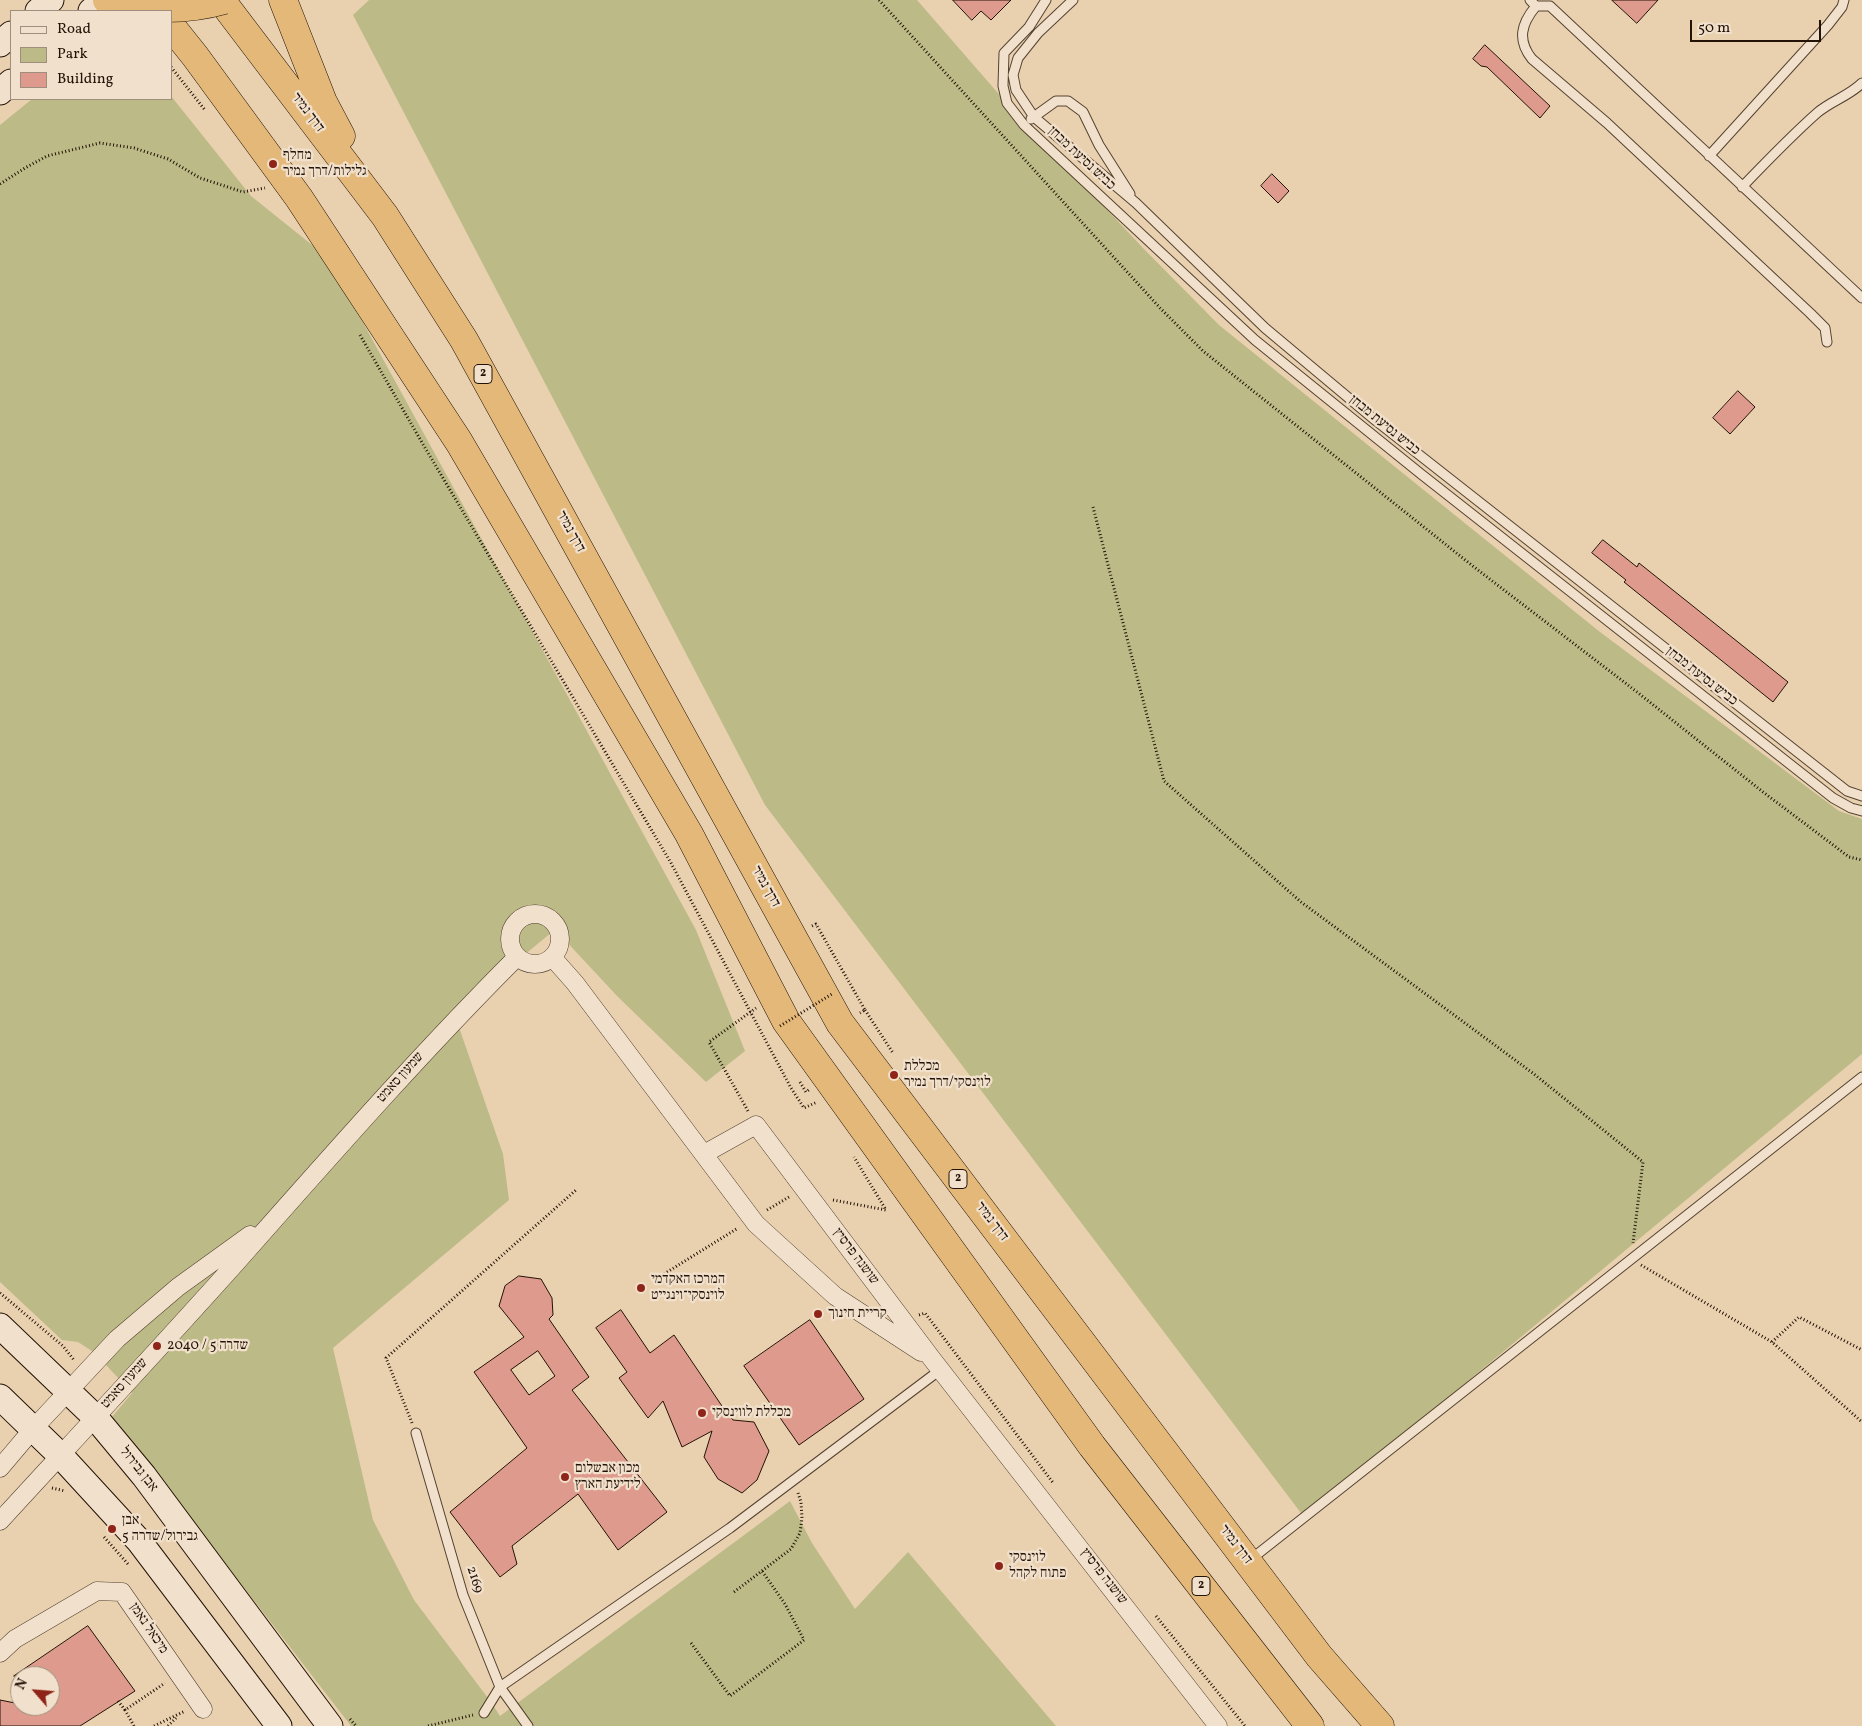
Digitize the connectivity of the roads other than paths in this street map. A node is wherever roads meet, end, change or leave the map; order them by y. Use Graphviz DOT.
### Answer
graph roads {
  1 [pos="51,0"];
  2 [pos="103,0"];
  3 [pos="107,0"];
  4 [pos="150,0"];
  5 [pos="222,0"];
  6 [pos="283,0"];
  7 [pos="1046,0"];
  8 [pos="1073,0"];
  9 [pos="1844,0"];
  10 [pos="1533,3"];
  11 [pos="39,10"];
  12 [pos="92,10"];
  13 [pos="159,10"];
  14 [pos="172,28"];
  15 [pos="10,35"];
  16 [pos="0,44"];
  17 [pos="183,51"];
  18 [pos="10,83"];
  19 [pos="1862,84"];
  20 [pos="0,92"];
  21 [pos="1034,117"];
  22 [pos="1024,125"];
  23 [pos="1709,156"];
  24 [pos="1742,187"];
  25 [pos="1136,203"];
  26 [pos="385,216"];
  27 [pos="1862,298"];
  28 [pos="1827,342"];
  29 [pos="1862,796"];
  30 [pos="1862,811"];
  31 [pos="517,957"];
  32 [pos="552,957"];
  33 [pos="1862,1077"];
  34 [pos="704,1154"];
  35 [pos="289,1203"];
  36 [pos="0,1326"];
  37 [pos="936,1365"];
  38 [pos="76,1382"];
  39 [pos="0,1397"];
  40 [pos="95,1417"];
  41 [pos="32,1429"];
  42 [pos="416,1433"];
  43 [pos="60,1455"];
  44 [pos="0,1468"];
  45 [pos="0,1521"];
  46 [pos="1248,1561"];
  47 [pos="0,1653"];
  48 [pos="500,1687"];
  49 [pos="201,1706"];
  50 [pos="484,1713"];
  51 [pos="279,1726"];
  52 [pos="330,1726"];
  53 [pos="528,1726"];
  54 [pos="1218,1726"];
  55 [pos="1310,1726"];
  56 [pos="1380,1726"];
  1 -- 11 [label="street"];
  2 -- 12 [label="street"];
  3 -- 5 [label="highway, bridge"];
  4 -- 13 [label="highway"];
  5 -- 26 [label="highway, דרך נמיר / 2"];
  6 -- 26 [label="highway"];
  7 -- 22 [label="lane, כביש נסיעת מבחן"];
  8 -- 21 [label="lane, כביש נסיעת מבחן"];
  9 -- 23 [label="lane"];
  10 -- 23 [label="lane"];
  10 -- 28 [label="lane"];
  14 -- 17 [label="highway, 2"];
  15 -- 16 [label="street"];
  17 -- 55 [label="highway, 2"];
  18 -- 20 [label="street"];
  19 -- 24 [label="lane"];
  21 -- 22 [label="lane"];
  21 -- 25 [label="lane, כביש נסיעת מבחן"];
  21 -- 25 [label="lane"];
  22 -- 30 [label="lane, כביש נסיעת מבחן"];
  23 -- 24 [label="lane"];
  24 -- 27 [label="lane"];
  25 -- 29 [label="lane, כביש נסיעת מבחן"];
  26 -- 46 [label="highway, דרך נמיר / 2"];
  31 -- 32 [label="street"];
  31 -- 32 [label="street"];
  31 -- 35 [label="street, שמעון סאמט"];
  32 -- 34 [label="street"];
  33 -- 46 [label="lane"];
  34 -- 37 [label="street"];
  34 -- 37 [label="street, שושנה פרסיץ"];
  35 -- 38 [label="street, שמעון סאמט"];
  35 -- 40 [label="street, שמעון סאמט"];
  36 -- 38 [label="street, אבן גבירול"];
  37 -- 48 [label="lane"];
  37 -- 54 [label="street, שושנה פרסיץ"];
  38 -- 40 [label="street, אבן גבירול"];
  38 -- 41 [label="street, שמעון סאמט"];
  39 -- 41 [label="street"];
  40 -- 43 [label="street, שמעון סאמט"];
  40 -- 52 [label="street, אבן גבירול"];
  41 -- 43 [label="street"];
  41 -- 44 [label="street, שמעון סאמט"];
  42 -- 48 [label="lane, 2169"];
  43 -- 45 [label="street, שמעון סאמט"];
  43 -- 51 [label="street"];
  46 -- 56 [label="highway, דרך נמיר / 2"];
  47 -- 49 [label="street, מיכאל נאמן"];
  48 -- 50 [label="lane"];
  48 -- 53 [label="lane, 2169"];
}
